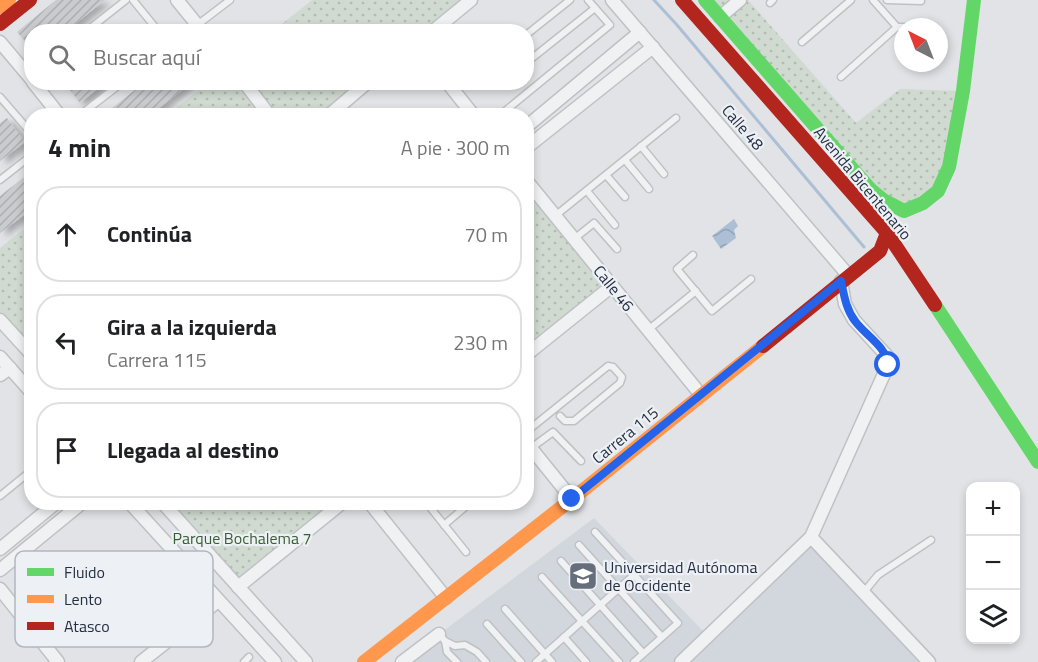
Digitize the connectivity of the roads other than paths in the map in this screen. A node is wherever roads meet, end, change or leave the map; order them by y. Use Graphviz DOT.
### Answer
graph roads {
  1 [pos="9,0"];
  2 [pos="30,0"];
  3 [pos="126,0"];
  4 [pos="133,0"];
  5 [pos="177,0"];
  6 [pos="230,0"];
  7 [pos="471,0"];
  8 [pos="570,0"];
  9 [pos="588,0"];
  10 [pos="612,0"];
  11 [pos="682,0"];
  12 [pos="705,0"];
  13 [pos="740,0"];
  14 [pos="851,0"];
  15 [pos="873,0"];
  16 [pos="887,0"];
  17 [pos="974,0"];
  18 [pos="921,1"];
  19 [pos="0,7"];
  20 [pos="595,8"];
  21 [pos="720,17"];
  22 [pos="0,24"];
  23 [pos="96,24"];
  24 [pos="152,24"];
  25 [pos="193,24"];
  26 [pos="202,24"];
  27 [pos="442,24"];
  28 [pos="894,24"];
  29 [pos="534,29"];
  30 [pos="894,30"];
  31 [pos="640,32"];
  32 [pos="0,42"];
  33 [pos="802,42"];
  34 [pos="653,47"];
  35 [pos="534,57"];
  36 [pos="24,71"];
  37 [pos="841,76"];
  38 [pos="534,87"];
  39 [pos="39,90"];
  40 [pos="113,90"];
  41 [pos="250,90"];
  42 [pos="359,90"];
  43 [pos="453,90"];
  44 [pos="531,90"];
  45 [pos="0,97"];
  46 [pos="54,108"];
  47 [pos="89,108"];
  48 [pos="264,108"];
  49 [pos="337,108"];
  50 [pos="468,108"];
  51 [pos="509,108"];
  52 [pos="676,118"];
  53 [pos="534,120"];
  54 [pos="24,125"];
  55 [pos="534,142"];
  56 [pos="641,146"];
  57 [pos="24,160"];
  58 [pos="625,160"];
  59 [pos="664,174"];
  60 [pos="606,175"];
  61 [pos="0,180"];
  62 [pos="649,189"];
  63 [pos="534,190"];
  64 [pos="587,191"];
  65 [pos="626,197"];
  66 [pos="555,216"];
  67 [pos="615,225"];
  68 [pos="887,233"];
  69 [pos="574,239"];
  70 [pos="617,249"];
  71 [pos="693,255"];
  72 [pos="844,278"];
  73 [pos="751,279"];
  74 [pos="612,285"];
  75 [pos="696,291"];
  76 [pos="0,320"];
  77 [pos="648,330"];
  78 [pos="24,347"];
  79 [pos="534,348"];
  80 [pos="0,357"];
  81 [pos="5,372"];
  82 [pos="24,387"];
  83 [pos="701,395"];
  84 [pos="560,416"];
  85 [pos="534,426"];
  86 [pos="534,447"];
  87 [pos="534,455"];
  88 [pos="581,461"];
  89 [pos="1038,462"];
  90 [pos="24,476"];
  91 [pos="0,496"];
  92 [pos="572,499"];
  93 [pos="47,510"];
  94 [pos="73,510"];
  95 [pos="136,510"];
  96 [pos="169,510"];
  97 [pos="334,510"];
  98 [pos="375,510"];
  99 [pos="432,510"];
  100 [pos="462,510"];
  101 [pos="444,525"];
  102 [pos="595,532"];
  103 [pos="811,537"];
  104 [pos="931,540"];
  105 [pos="579,545"];
  106 [pos="0,549"];
  107 [pos="23,551"];
  108 [pos="174,551"];
  109 [pos="206,551"];
  110 [pos="466,552"];
  111 [pos="15,558"];
  112 [pos="213,559"];
  113 [pos="561,561"];
  114 [pos="0,570"];
  115 [pos="634,575"];
  116 [pos="542,577"];
  117 [pos="238,587"];
  118 [pos="0,589"];
  119 [pos="618,589"];
  120 [pos="864,592"];
  121 [pos="213,594"];
  122 [pos="446,598"];
  123 [pos="218,600"];
  124 [pos="213,604"];
  125 [pos="600,605"];
  126 [pos="15,608"];
  127 [pos="505,609"];
  128 [pos="582,621"];
  129 [pos="487,624"];
  130 [pos="564,637"];
  131 [pos="442,638"];
  132 [pos="662,638"];
  133 [pos="46,647"];
  134 [pos="160,647"];
  135 [pos="643,653"];
  136 [pos="545,654"];
  137 [pos="58,662"];
  138 [pos="141,662"];
  139 [pos="275,662"];
  140 [pos="306,662"];
  141 [pos="364,662"];
  142 [pos="402,662"];
  143 [pos="457,662"];
  144 [pos="486,662"];
  145 [pos="521,662"];
  146 [pos="536,662"];
  147 [pos="552,662"];
  148 [pos="586,662"];
  149 [pos="619,662"];
  150 [pos="634,662"];
  151 [pos="681,662"];
  152 [pos="929,662"];
  1 -- 19 [label="street"];
  2 -- 22 [label="street"];
  3 -- 23 [label="lane"];
  4 -- 24 [label="lane"];
  5 -- 25 [label="street"];
  6 -- 26 [label="lane"];
  7 -- 27 [label="street"];
  8 -- 29 [label="lane"];
  9 -- 20 [label="lane"];
  10 -- 31 [label="street, Calle 48"];
  11 -- 68 [label="street, Avenida Bicentenario"];
  12 -- 21 [label="street"];
  13 -- 21 [label="street"];
  14 -- 33 [label="lane"];
  15 -- 28 [label="lane"];
  16 -- 18 [label="lane"];
  17 -- 21 [label="street"];
  20 -- 35 [label="lane"];
  20 -- 38 [label="lane"];
  30 -- 37 [label="lane"];
  31 -- 34 [label="street, Calle 48"];
  31 -- 53 [label="street"];
  32 -- 36 [label="street"];
  34 -- 55 [label="street"];
  34 -- 72 [label="street, Calle 48"];
  39 -- 46 [label="street"];
  40 -- 47 [label="lane"];
  41 -- 48 [label="street"];
  42 -- 49 [label="street"];
  43 -- 50 [label="street"];
  44 -- 51 [label="lane"];
  45 -- 54 [label="lane"];
  52 -- 56 [label="lane"];
  56 -- 58 [label="lane"];
  56 -- 59 [label="lane"];
  57 -- 61 [label="lane"];
  58 -- 60 [label="lane"];
  58 -- 62 [label="lane"];
  60 -- 64 [label="lane"];
  60 -- 65 [label="lane"];
  63 -- 66 [label="street, Calle 46"];
  64 -- 66 [label="lane"];
  64 -- 67 [label="lane"];
  66 -- 69 [label="street, Calle 46"];
  68 -- 72 [label="street, Carrera 115"];
  68 -- 89 [label="street, Avenida Bicentenario"];
  69 -- 70 [label="lane"];
  69 -- 74 [label="street, Calle 46"];
  71 -- 75 [label="lane"];
  72 -- 83 [label="street, Carrera 115"];
  72 -- 103 [label="street"];
  73 -- 75 [label="lane"];
  74 -- 77 [label="street, Calle 46"];
  74 -- 79 [label="street"];
  75 -- 77 [label="lane"];
  76 -- 78 [label="street"];
  77 -- 83 [label="street, Calle 46"];
  80 -- 81 [label="street"];
  81 -- 82 [label="street"];
  83 -- 92 [label="street, Carrera 115"];
  84 -- 85 [label="lane"];
  86 -- 88 [label="lane"];
  87 -- 92 [label="street"];
  90 -- 91 [label="lane"];
  92 -- 122 [label="street, Carrera 115"];
  93 -- 106 [label="street"];
  94 -- 107 [label="street"];
  95 -- 108 [label="street"];
  96 -- 109 [label="street"];
  97 -- 117 [label="street"];
  98 -- 122 [label="street"];
  99 -- 101 [label="lane"];
  100 -- 101 [label="lane"];
  101 -- 110 [label="lane"];
  102 -- 115 [label="lane"];
  103 -- 120 [label="street"];
  103 -- 151 [label="street"];
  104 -- 120 [label="lane"];
  105 -- 119 [label="lane"];
  111 -- 114 [label="street"];
  112 -- 117 [label="street"];
  113 -- 125 [label="lane"];
  115 -- 119 [label="lane"];
  115 -- 132 [label="lane"];
  116 -- 128 [label="lane"];
  117 -- 140 [label="street"];
  118 -- 126 [label="street"];
  119 -- 125 [label="lane"];
  119 -- 132 [label="lane"];
  120 -- 152 [label="street"];
  121 -- 123 [label="street"];
  122 -- 141 [label="street, Carrera 115"];
  123 -- 124 [label="street"];
  123 -- 139 [label="street"];
  125 -- 128 [label="lane"];
  125 -- 135 [label="lane"];
  127 -- 136 [label="lane"];
  128 -- 130 [label="lane"];
  128 -- 149 [label="lane"];
  129 -- 145 [label="lane"];
  130 -- 136 [label="lane"];
  130 -- 148 [label="lane"];
  131 -- 142 [label="street"];
  131 -- 143 [label="lane"];
  131 -- 144 [label="lane"];
  132 -- 135 [label="lane"];
  133 -- 137 [label="street"];
  134 -- 138 [label="street"];
  135 -- 150 [label="lane"];
  136 -- 146 [label="lane"];
  136 -- 147 [label="lane"];
}
